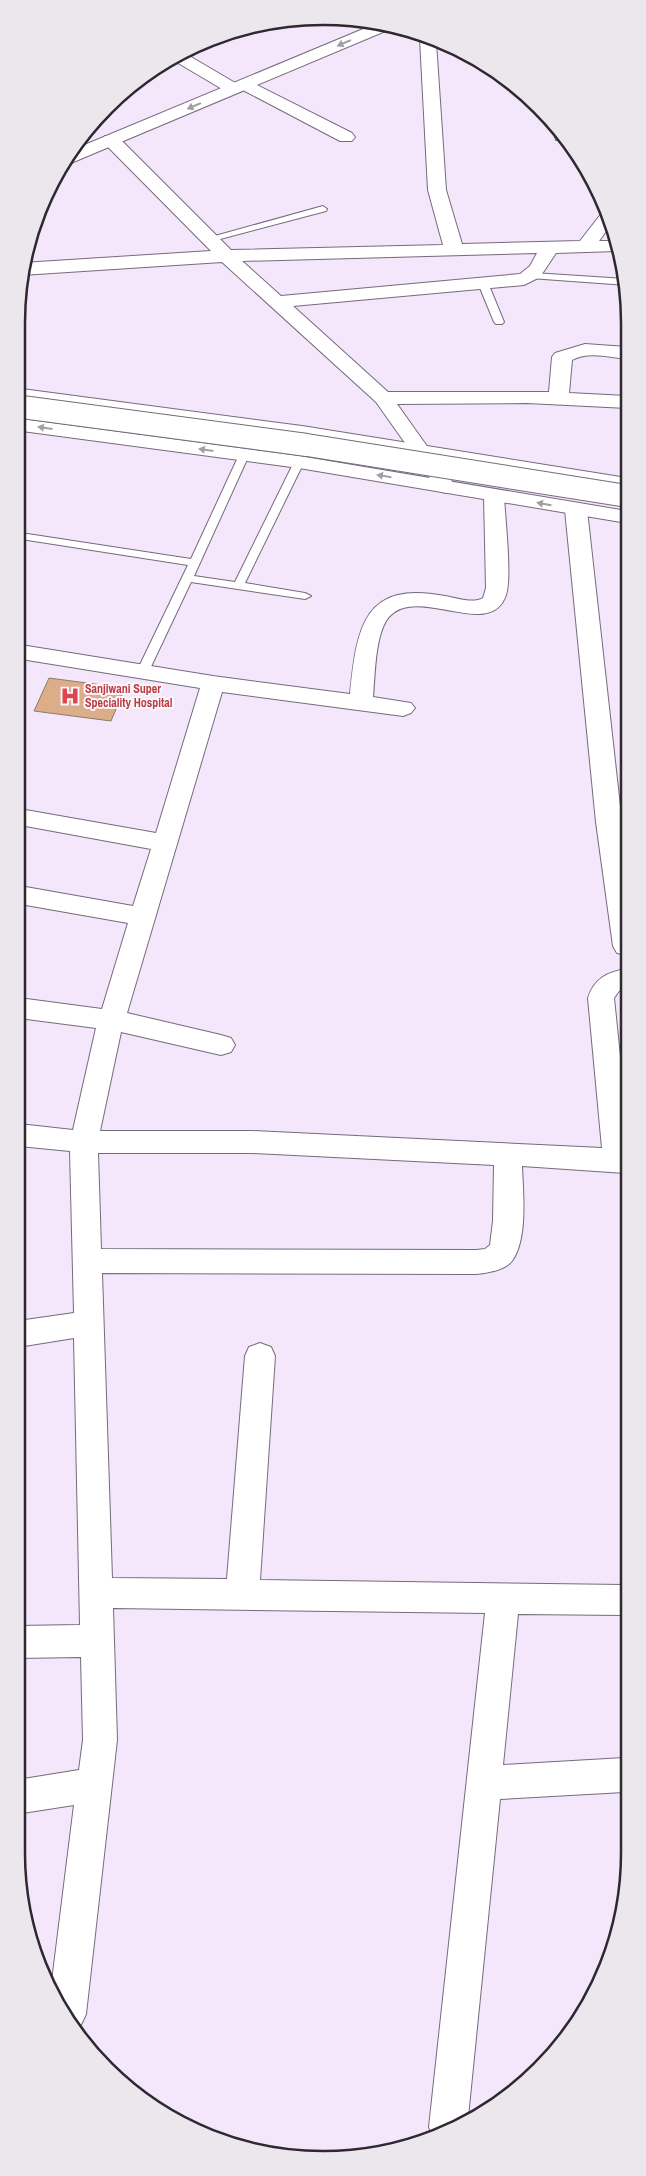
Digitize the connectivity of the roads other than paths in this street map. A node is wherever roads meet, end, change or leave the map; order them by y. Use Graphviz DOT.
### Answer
graph roads {
  1 [pos="375,30"];
  2 [pos="428,45"];
  3 [pos="184,60"];
  4 [pos="233,72"];
  5 [pos="215,79"];
  6 [pos="196,87"];
  7 [pos="239,87"];
  8 [pos="100,132"];
  9 [pos="346,137"];
  10 [pos="86,143"];
  11 [pos="323,209"];
  12 [pos="603,223"];
  13 [pos="209,239"];
  14 [pos="586,246"];
  15 [pos="611,246"];
  16 [pos="550,247"];
  17 [pos="454,250"];
  18 [pos="226,256"];
  19 [pos="30,268"];
  20 [pos="532,276"];
  21 [pos="618,281"];
  22 [pos="483,283"];
  23 [pos="279,302"];
  24 [pos="499,322"];
  25 [pos="621,353"];
  26 [pos="25,395"];
  27 [pos="559,397"];
  28 [pos="383,398"];
  29 [pos="621,402"];
  30 [pos="25,407"];
  31 [pos="135,410"];
  32 [pos="25,425"];
  33 [pos="123,439"];
  34 [pos="421,452"];
  35 [pos="244,456"];
  36 [pos="299,462"];
  37 [pos="621,483"];
  38 [pos="446,487"];
  39 [pos="621,495"];
  40 [pos="494,496"];
  41 [pos="576,510"];
  42 [pos="621,516"];
  43 [pos="25,537"];
  44 [pos="196,563"];
  45 [pos="188,578"];
  46 [pos="239,585"];
  47 [pos="305,596"];
  48 [pos="25,653"];
  49 [pos="142,673"];
  50 [pos="213,683"];
  51 [pos="361,703"];
  52 [pos="403,708"];
  53 [pos="25,818"];
  54 [pos="165,843"];
  55 [pos="25,897"];
  56 [pos="621,912"];
  57 [pos="143,917"];
  58 [pos="621,980"];
  59 [pos="25,1009"];
  60 [pos="112,1020"];
  61 [pos="221,1046"];
  62 [pos="616,1048"];
  63 [pos="25,1136"];
  64 [pos="84,1142"];
  65 [pos="508,1155"];
  66 [pos="621,1161"];
  67 [pos="87,1261"];
  68 [pos="89,1324"];
  69 [pos="25,1333"];
  70 [pos="260,1356"];
  71 [pos="96,1593"];
  72 [pos="242,1595"];
  73 [pos="503,1598"];
  74 [pos="621,1600"];
  75 [pos="97,1641"];
  76 [pos="25,1642"];
  77 [pos="621,1776"];
  78 [pos="484,1784"];
  79 [pos="95,1785"];
  80 [pos="25,1796"];
  81 [pos="68,2007"];
  82 [pos="448,2123"];
  1 -- 7 [label="street, one-way"];
  2 -- 17 [label="street"];
  3 -- 5 [label="street"];
  4 -- 5 [label="street"];
  5 -- 6 [label="street"];
  5 -- 7 [label="street"];
  7 -- 8 [label="street, one-way"];
  7 -- 9 [label="street"];
  8 -- 10 [label="street"];
  8 -- 13 [label="street"];
  11 -- 13 [label="lane"];
  12 -- 14 [label="street"];
  13 -- 18 [label="street"];
  14 -- 15 [label="street"];
  14 -- 16 [label="street"];
  16 -- 17 [label="street"];
  16 -- 20 [label="street"];
  17 -- 18 [label="street"];
  18 -- 19 [label="street"];
  18 -- 23 [label="street"];
  20 -- 21 [label="lane"];
  20 -- 22 [label="street"];
  22 -- 23 [label="street"];
  22 -- 24 [label="lane"];
  23 -- 28 [label="street"];
  25 -- 27 [label="street"];
  26 -- 31 [label="street"];
  27 -- 28 [label="street"];
  27 -- 29 [label="street"];
  28 -- 34 [label="street"];
  30 -- 39 [label="street, bridge"];
  31 -- 33 [label="street"];
  31 -- 34 [label="street"];
  33 -- 32 [label="street, one-way"];
  35 -- 33 [label="street, one-way"];
  34 -- 37 [label="street"];
  34 -- 38 [label="street"];
  35 -- 36 [label="street"];
  35 -- 44 [label="lane"];
  38 -- 36 [label="street, one-way"];
  36 -- 46 [label="lane"];
  38 -- 40 [label="street"];
  41 -- 40 [label="street, one-way"];
  40 -- 51 [label="street"];
  41 -- 42 [label="street"];
  41 -- 56 [label="street"];
  43 -- 44 [label="lane"];
  44 -- 45 [label="lane"];
  45 -- 46 [label="lane"];
  45 -- 49 [label="lane"];
  46 -- 47 [label="lane"];
  48 -- 49 [label="street"];
  49 -- 50 [label="street"];
  50 -- 51 [label="street"];
  50 -- 54 [label="street"];
  51 -- 52 [label="street"];
  53 -- 54 [label="street"];
  54 -- 57 [label="street"];
  55 -- 57 [label="street"];
  57 -- 60 [label="street"];
  58 -- 62 [label="street"];
  59 -- 60 [label="street"];
  60 -- 61 [label="street"];
  60 -- 64 [label="street"];
  62 -- 66 [label="street"];
  63 -- 64 [label="street"];
  64 -- 65 [label="street"];
  64 -- 67 [label="street"];
  65 -- 66 [label="street"];
  65 -- 67 [label="street"];
  67 -- 68 [label="street"];
  68 -- 69 [label="street"];
  68 -- 71 [label="street"];
  70 -- 72 [label="street"];
  71 -- 72 [label="street"];
  71 -- 75 [label="street"];
  72 -- 73 [label="street"];
  73 -- 74 [label="street"];
  73 -- 78 [label="street"];
  75 -- 76 [label="street"];
  75 -- 79 [label="street"];
  77 -- 78 [label="street"];
  78 -- 82 [label="street"];
  79 -- 80 [label="street"];
  79 -- 81 [label="street"];
}
